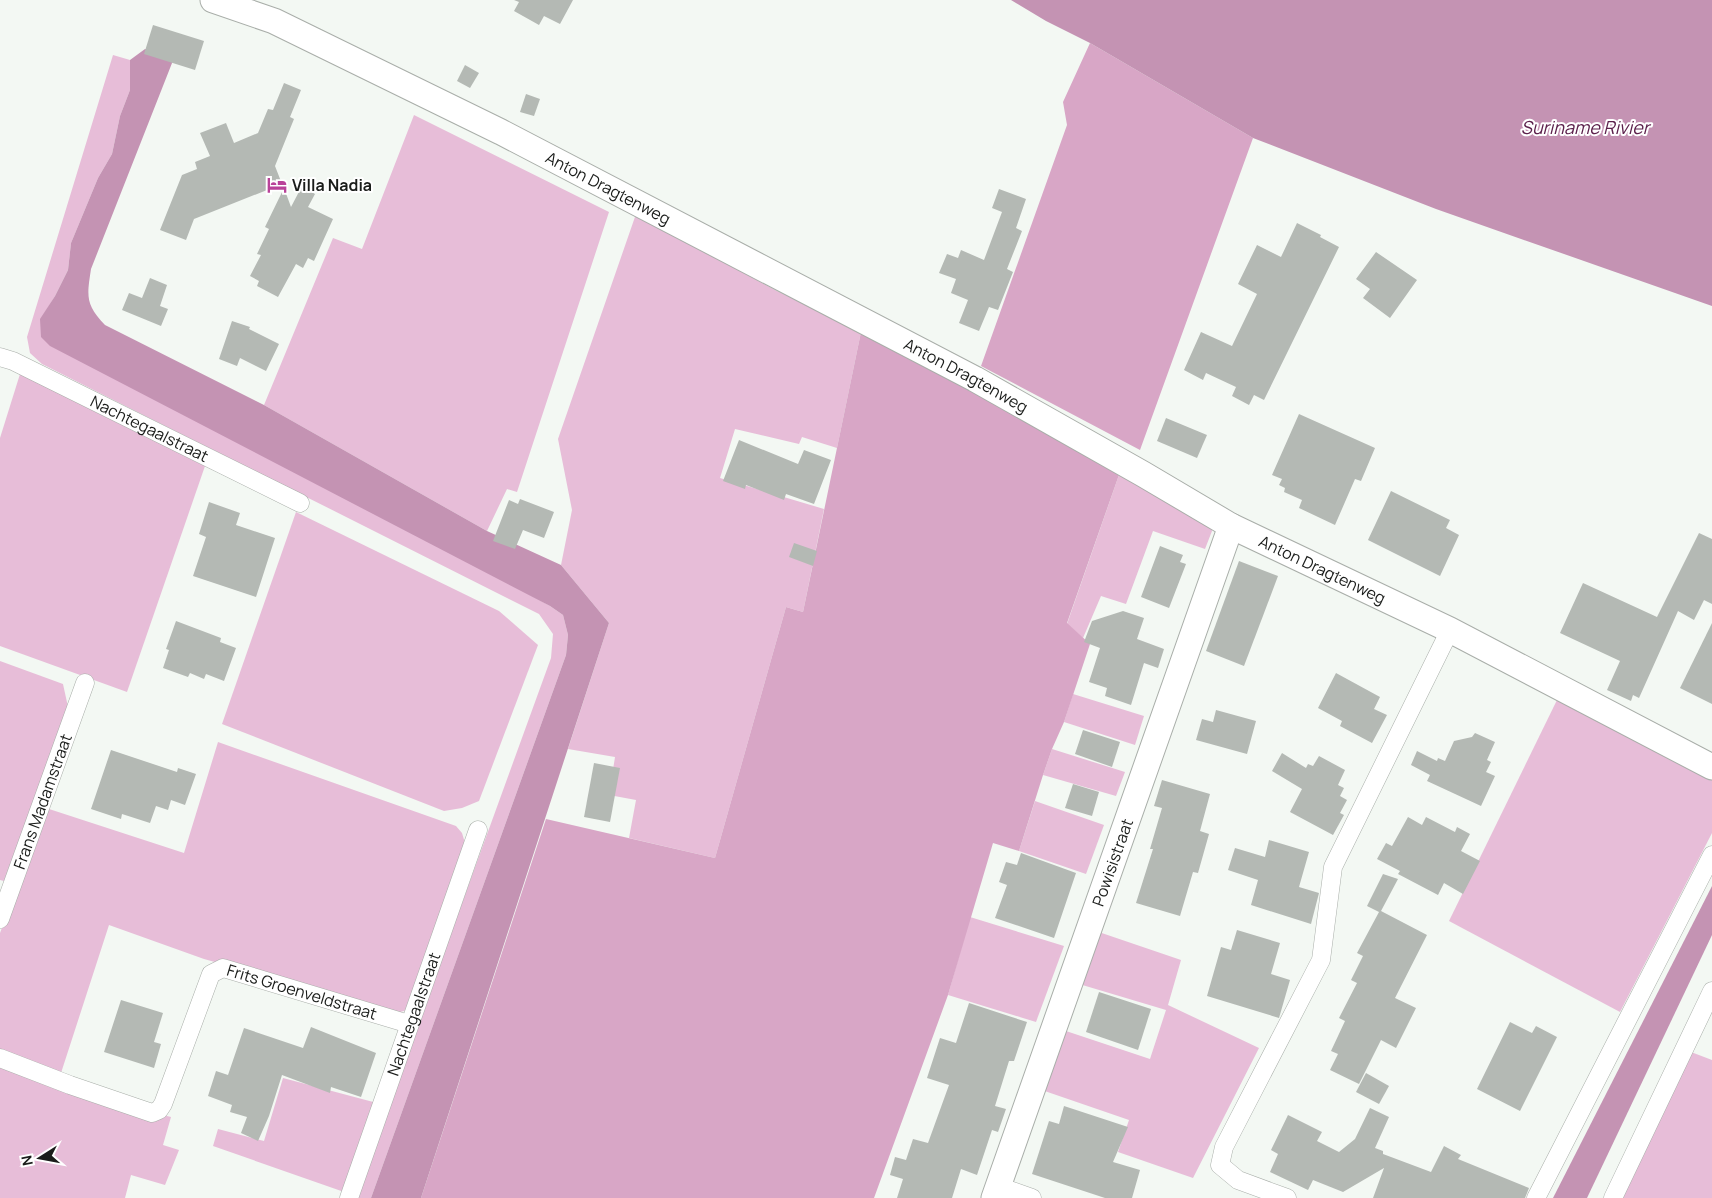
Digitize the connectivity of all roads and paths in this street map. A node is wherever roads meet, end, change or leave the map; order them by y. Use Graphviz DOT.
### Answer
graph roads {
  1 [pos="213,0"];
  2 [pos="0,357"];
  3 [pos="300,503"];
  4 [pos="1231,526"];
  5 [pos="1450,630"];
  6 [pos="85,682"];
  7 [pos="1712,767"];
  8 [pos="478,830"];
  9 [pos="1712,855"];
  10 [pos="0,919"];
  11 [pos="1712,991"];
  12 [pos="409,1024"];
  13 [pos="0,1058"];
  14 [pos="996,1192"];
  15 [pos="349,1198"];
  16 [pos="1032,1198"];
  17 [pos="1287,1198"];
  18 [pos="1536,1198"];
  19 [pos="1613,1198"];
  1 -- 4 [label="main road, Anton Dragtenweg"];
  2 -- 3 [label="street, Nachtegaalstraat"];
  4 -- 5 [label="main road, Anton Dragtenweg"];
  4 -- 14 [label="main road, Powisistraat"];
  5 -- 7 [label="main road, Anton Dragtenweg"];
  5 -- 17 [label="street"];
  6 -- 10 [label="street, Frans Madamstraat"];
  8 -- 12 [label="street, Nachtegaalstraat"];
  9 -- 18 [label="street"];
  11 -- 19 [label="street"];
  12 -- 13 [label="street, Frits Groenveldstraat"];
  12 -- 15 [label="street, Nachtegaalstraat"];
  14 -- 16 [label="street"];
}
